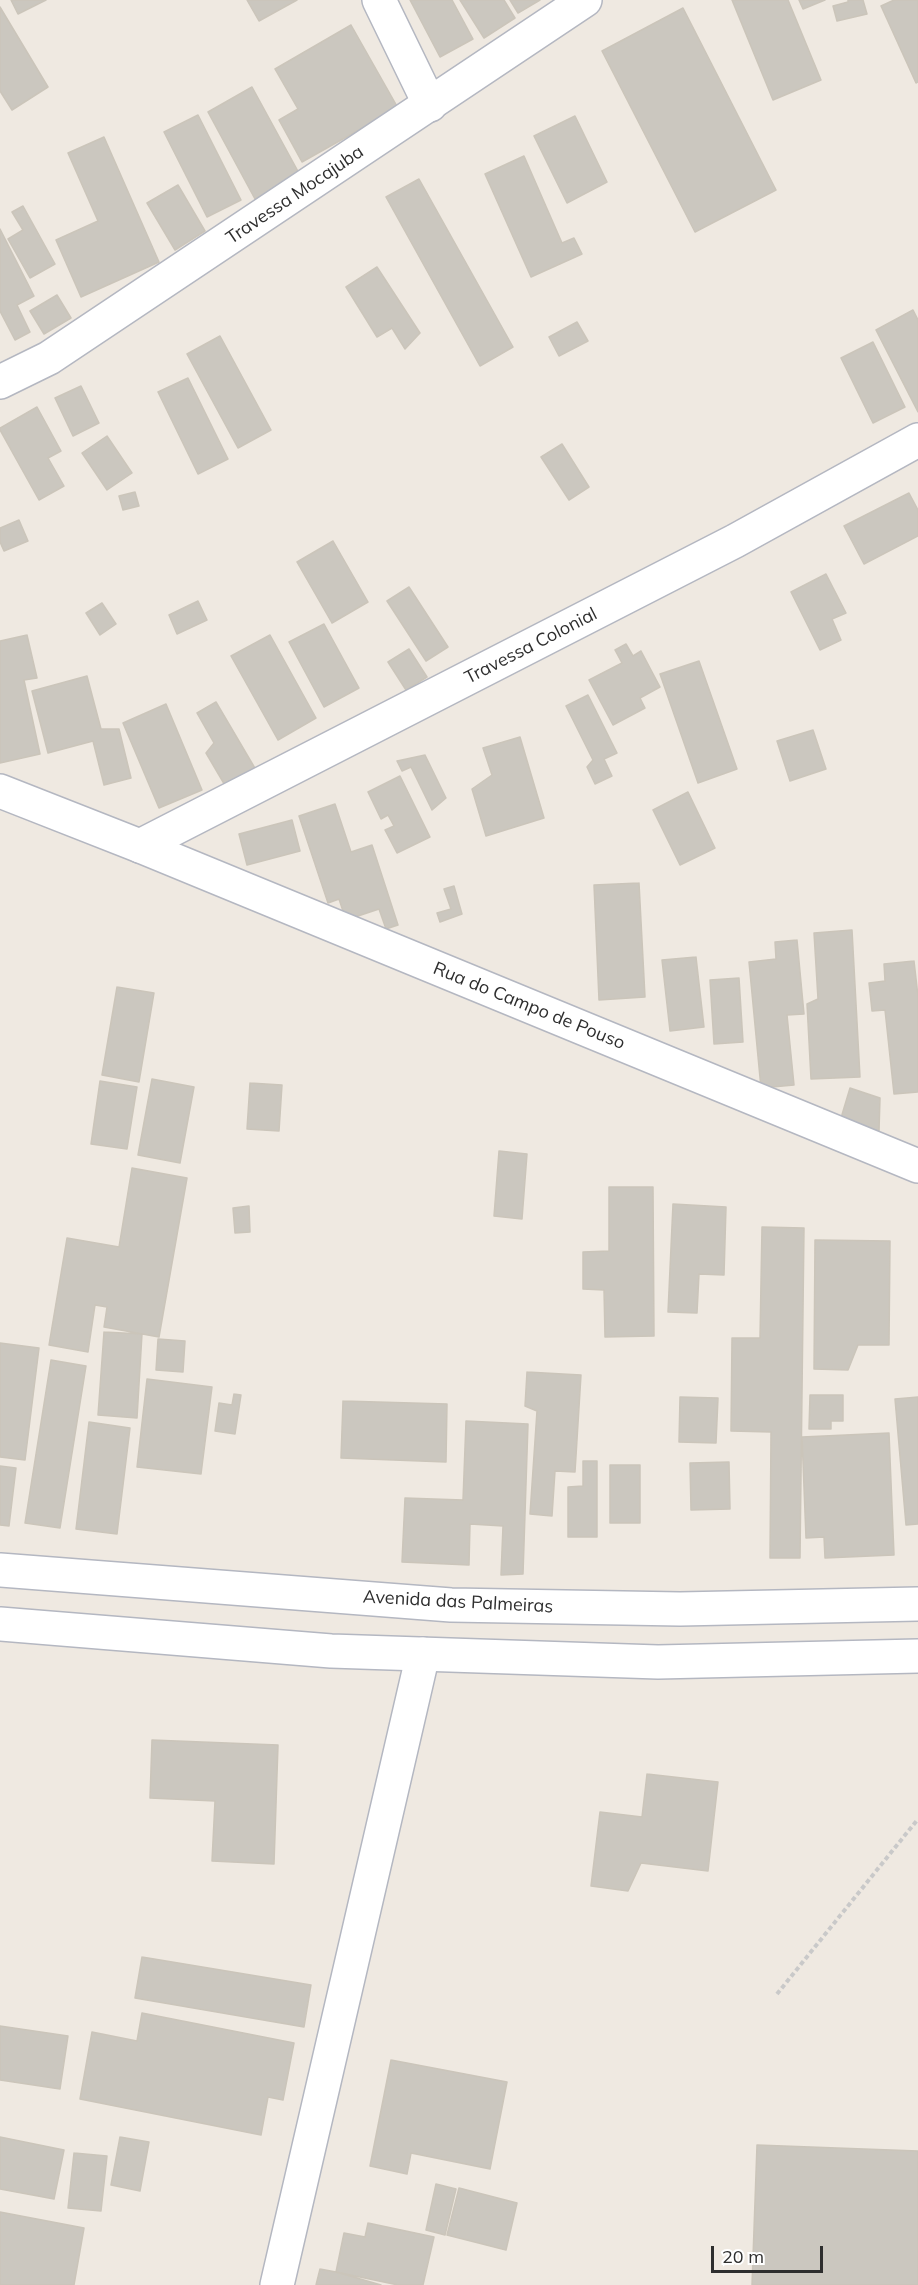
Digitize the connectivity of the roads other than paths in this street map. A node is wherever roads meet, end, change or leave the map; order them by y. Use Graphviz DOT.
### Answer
graph roads {
  1 [pos="379,0"];
  2 [pos="585,0"];
  3 [pos="430,105"];
  4 [pos="0,382"];
  5 [pos="918,440"];
  6 [pos="0,791"];
  7 [pos="140,846"];
  8 [pos="918,1166"];
  9 [pos="0,1570"];
  10 [pos="918,1604"];
  11 [pos="0,1624"];
  12 [pos="423,1654"];
  13 [pos="918,1656"];
  14 [pos="277,2285"];
  1 -- 3 [label="street"];
  2 -- 3 [label="street, Travessa Mocajuba"];
  3 -- 4 [label="street, Travessa Mocajuba"];
  5 -- 7 [label="street, Travessa Colonial"];
  6 -- 7 [label="street, Rua do Campo de Pouso"];
  7 -- 8 [label="street, Rua do Campo de Pouso"];
  9 -- 10 [label="street, Avenida das Palmeiras"];
  11 -- 12 [label="street"];
  12 -- 13 [label="street"];
  12 -- 14 [label="street"];
}
